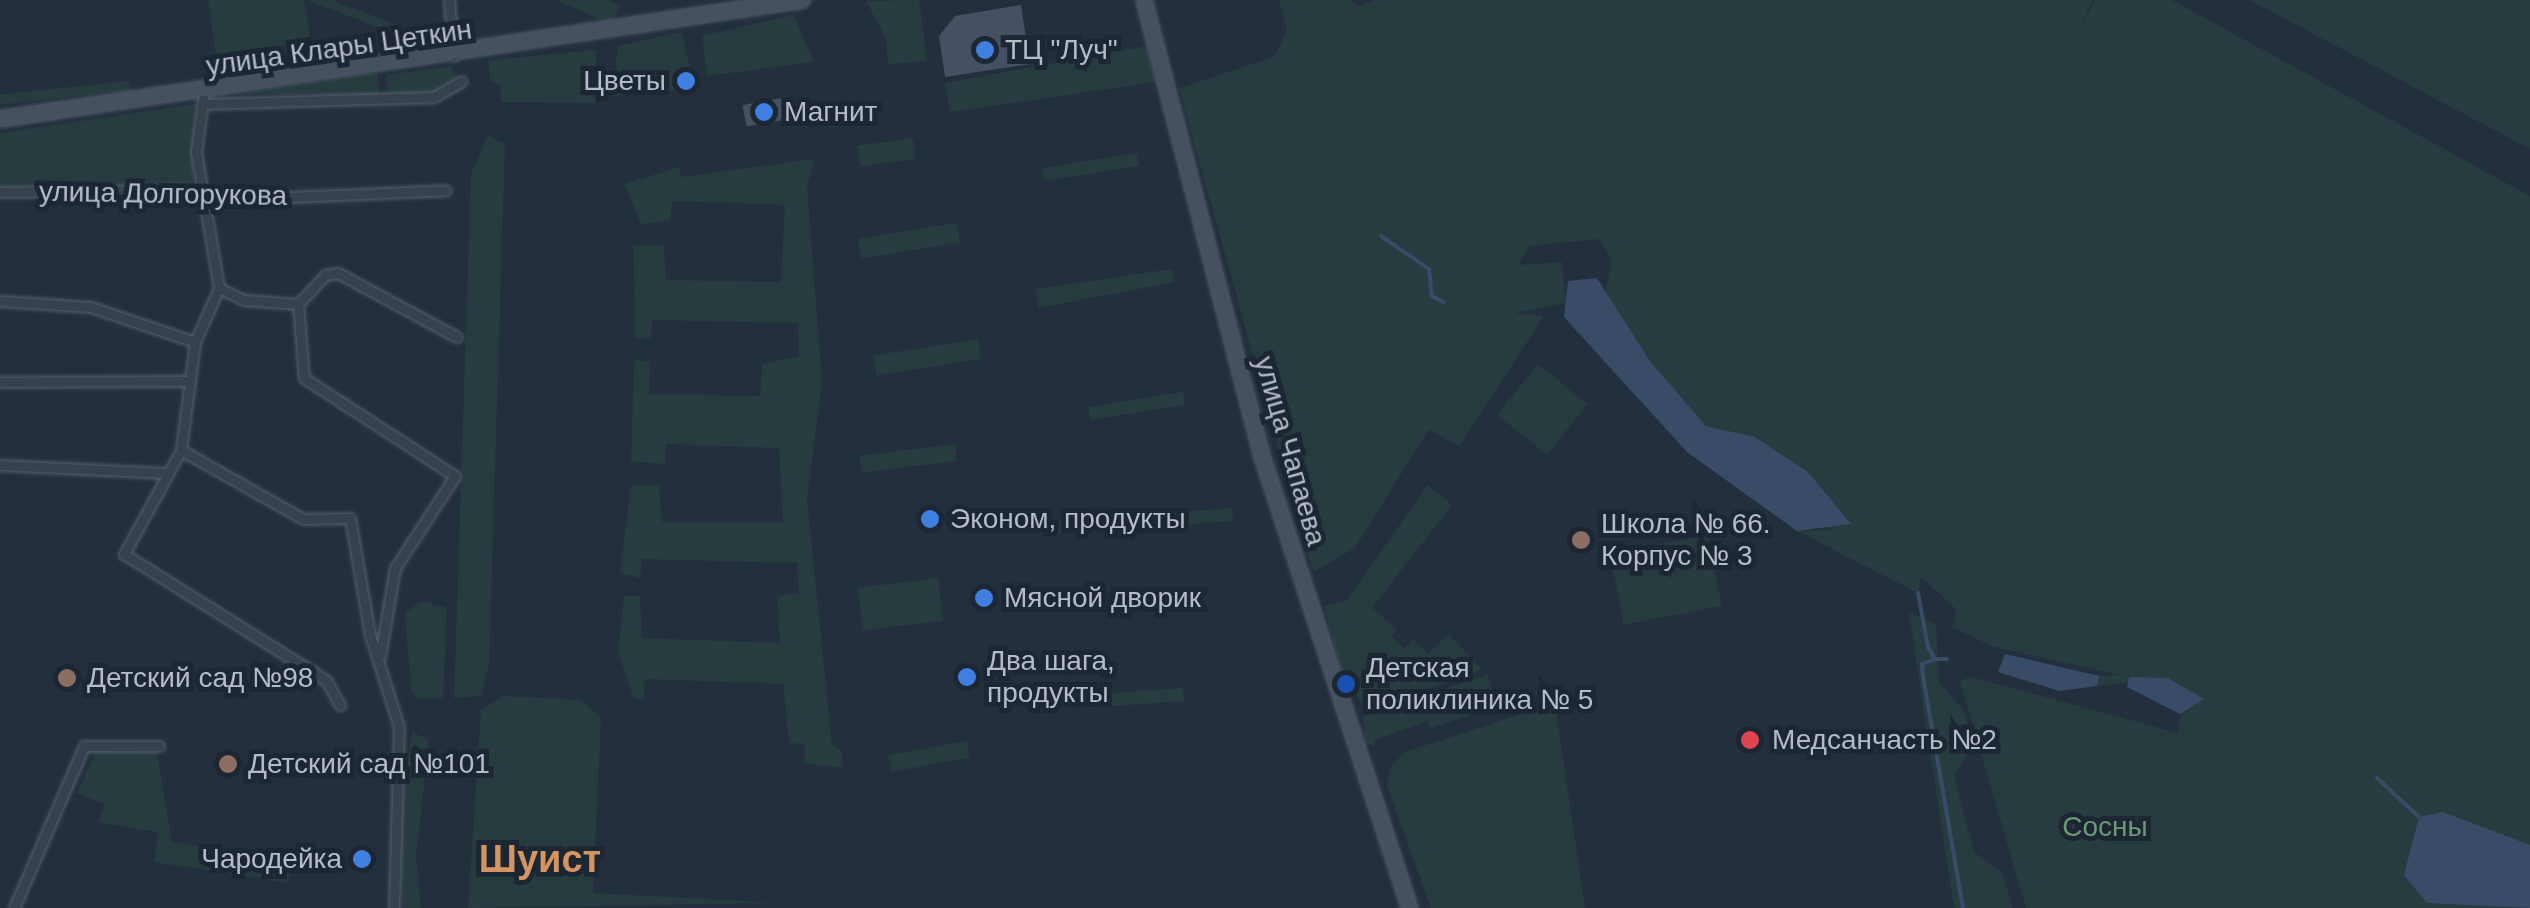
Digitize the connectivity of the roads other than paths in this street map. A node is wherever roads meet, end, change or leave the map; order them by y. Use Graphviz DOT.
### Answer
graph roads {
  1 [pos="448,0"];
  2 [pos="802,0"];
  3 [pos="1144,0"];
  4 [pos="454,57"];
  5 [pos="462,82"];
  6 [pos="203,99"];
  7 [pos="0,120"];
  8 [pos="446,190"];
  9 [pos="0,192"];
  10 [pos="200,197"];
  11 [pos="219,288"];
  12 [pos="0,301"];
  13 [pos="298,304"];
  14 [pos="456,337"];
  15 [pos="194,342"];
  16 [pos="186,381"];
  17 [pos="0,382"];
  18 [pos="181,450"];
  19 [pos="0,465"];
  20 [pos="166,473"];
  21 [pos="379,658"];
  22 [pos="340,705"];
  23 [pos="159,746"];
  24 [pos="14,908"];
  25 [pos="394,908"];
  26 [pos="1410,908"];
  1 -- 4 [label="street"];
  2 -- 4 [label="street, улица Клары Цеткин"];
  3 -- 26 [label="street, улица Чапаева"];
  4 -- 6 [label="street, улица Клары Цеткин"];
  5 -- 6 [label="street"];
  6 -- 7 [label="street, улица Клары Цеткин"];
  6 -- 10 [label="street"];
  8 -- 10 [label="street, улица Долгорукова"];
  9 -- 10 [label="street, улица Долгорукова"];
  10 -- 11 [label="street"];
  11 -- 13 [label="street"];
  11 -- 15 [label="street"];
  12 -- 15 [label="street"];
  13 -- 14 [label="street"];
  13 -- 21 [label="street"];
  15 -- 16 [label="street"];
  16 -- 17 [label="street"];
  16 -- 18 [label="street"];
  18 -- 20 [label="street"];
  18 -- 21 [label="street"];
  19 -- 20 [label="street"];
  20 -- 22 [label="street"];
  21 -- 25 [label="street"];
  23 -- 24 [label="street"];
}
